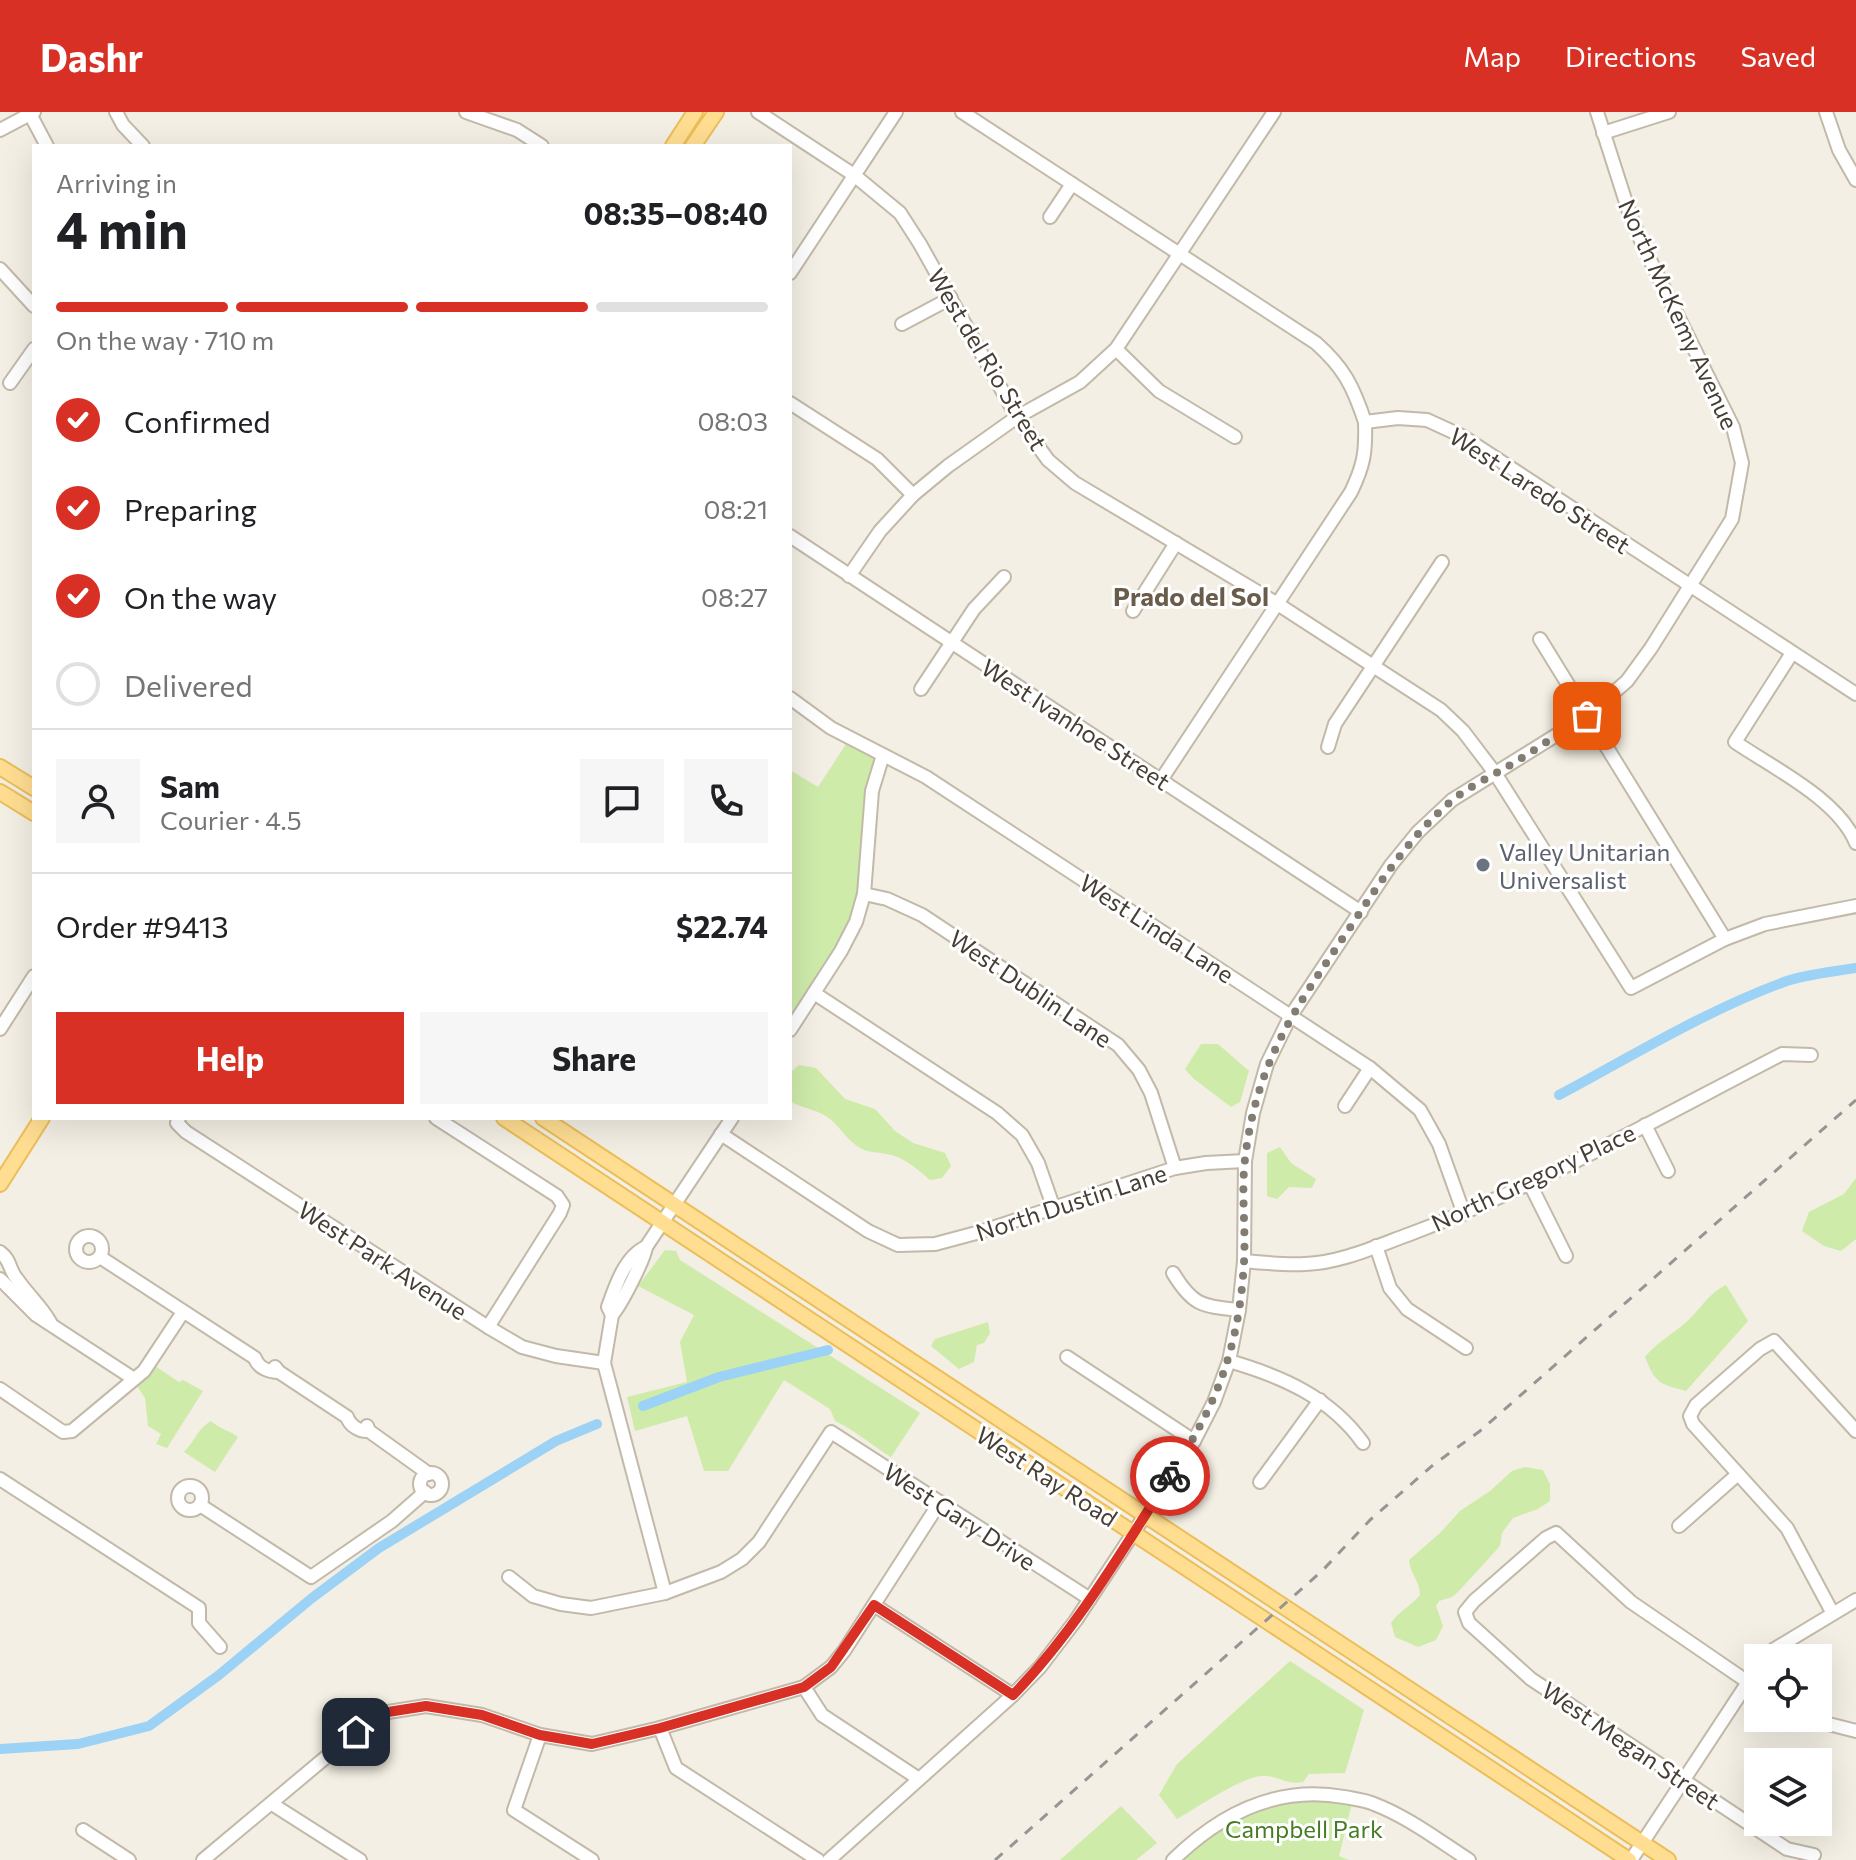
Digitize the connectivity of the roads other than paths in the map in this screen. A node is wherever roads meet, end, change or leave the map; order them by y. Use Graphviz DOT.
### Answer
graph roads {
  1 [pos="116,112"];
  2 [pos="466,112"];
  3 [pos="695,112"];
  4 [pos="716,112"];
  5 [pos="758,112"];
  6 [pos="896,112"];
  7 [pos="962,112"];
  8 [pos="1274,112"];
  9 [pos="1597,112"];
  10 [pos="1669,112"];
  11 [pos="1826,112"];
  12 [pos="32,113"];
  13 [pos="0,130"];
  14 [pos="1603,133"];
  15 [pos="46,144"];
  16 [pos="141,144"];
  17 [pos="539,144"];
  18 [pos="674,144"];
  19 [pos="694,144"];
  20 [pos="854,175"];
  21 [pos="1856,180"];
  22 [pos="1072,184"];
  23 [pos="1050,217"];
  24 [pos="1182,254"];
  25 [pos="0,269"];
  26 [pos="792,270"];
  27 [pos="951,298"];
  28 [pos="32,304"];
  29 [pos="902,324"];
  30 [pos="1116,349"];
  31 [pos="32,352"];
  32 [pos="10,383"];
  33 [pos="792,404"];
  34 [pos="1017,417"];
  35 [pos="1365,422"];
  36 [pos="1235,437"];
  37 [pos="913,495"];
  38 [pos="792,537"];
  39 [pos="1176,543"];
  40 [pos="1442,562"];
  41 [pos="849,576"];
  42 [pos="1004,577"];
  43 [pos="1690,587"];
  44 [pos="1276,603"];
  45 [pos="1133,611"];
  46 [pos="1540,639"];
  47 [pos="951,642"];
  48 [pos="1792,653"];
  49 [pos="1373,666"];
  50 [pos="921,689"];
  51 [pos="1856,694"];
  52 [pos="792,699"];
  53 [pos="1587,716"];
  54 [pos="1328,747"];
  55 [pos="883,755"];
  56 [pos="0,767"];
  57 [pos="1495,773"];
  58 [pos="1161,780"];
  59 [pos="32,787"];
  60 [pos="0,792"];
  61 [pos="32,812"];
  62 [pos="1856,843"];
  63 [pos="864,894"];
  64 [pos="1856,906"];
  65 [pos="1361,912"];
  66 [pos="1725,939"];
  67 [pos="32,979"];
  68 [pos="814,993"];
  69 [pos="0,1003"];
  70 [pos="12,1010"];
  71 [pos="1290,1017"];
  72 [pos="792,1027"];
  73 [pos="0,1029"];
  74 [pos="1811,1055"];
  75 [pos="1370,1068"];
  76 [pos="1345,1106"];
  77 [pos="41,1120"];
  78 [pos="178,1120"];
  79 [pos="439,1120"];
  80 [pos="507,1120"];
  81 [pos="546,1120"];
  82 [pos="731,1120"];
  83 [pos="1645,1125"];
  84 [pos="721,1134"];
  85 [pos="1245,1161"];
  86 [pos="1175,1168"];
  87 [pos="1668,1171"];
  88 [pos="0,1184"];
  89 [pos="1530,1184"];
  90 [pos="675,1205"];
  91 [pos="1053,1206"];
  92 [pos="1464,1214"];
  93 [pos="663,1223"];
  94 [pos="1376,1246"];
  95 [pos="0,1252"];
  96 [pos="1566,1256"];
  97 [pos="100,1257"];
  98 [pos="1244,1261"];
  99 [pos="1173,1273"];
  100 [pos="0,1279"];
  101 [pos="1239,1310"];
  102 [pos="183,1312"];
  103 [pos="50,1322"];
  104 [pos="488,1327"];
  105 [pos="1466,1348"];
  106 [pos="1067,1357"];
  107 [pos="1229,1361"];
  108 [pos="604,1363"];
  109 [pos="134,1379"];
  110 [pos="0,1389"];
  111 [pos="1320,1400"];
  112 [pos="1856,1431"];
  113 [pos="1194,1441"];
  114 [pos="1363,1443"];
  115 [pos="1738,1474"];
  116 [pos="0,1479"];
  117 [pos="1260,1482"];
  118 [pos="940,1502"];
  119 [pos="200,1505"];
  120 [pos="1145,1515"];
  121 [pos="1679,1526"];
  122 [pos="1133,1533"];
  123 [pos="509,1577"];
  124 [pos="665,1593"];
  125 [pos="1090,1599"];
  126 [pos="1856,1600"];
  127 [pos="874,1605"];
  128 [pos="1832,1612"];
  129 [pos="1785,1644"];
  130 [pos="220,1647"];
  131 [pos="1744,1679"];
  132 [pos="804,1687"];
  133 [pos="1013,1695"];
  134 [pos="1744,1697"];
  135 [pos="1832,1725"];
  136 [pos="660,1728"];
  137 [pos="1856,1731"];
  138 [pos="540,1735"];
  139 [pos="919,1779"];
  140 [pos="1683,1780"];
  141 [pos="272,1804"];
  142 [pos="83,1830"];
  143 [pos="1635,1854"];
  144 [pos="1814,1855"];
  145 [pos="129,1860"];
  146 [pos="203,1860"];
  147 [pos="360,1860"];
  148 [pos="592,1860"];
  149 [pos="818,1860"];
  150 [pos="829,1860"];
  151 [pos="1173,1860"];
  152 [pos="1469,1860"];
  153 [pos="1668,1860"];
  1 -- 16 [label="street"];
  2 -- 17 [label="street"];
  3 -- 18 [label="main road"];
  4 -- 19 [label="main road"];
  5 -- 20 [label="street, West del Rio Street"];
  6 -- 20 [label="street"];
  7 -- 22 [label="street"];
  8 -- 24 [label="street"];
  9 -- 14 [label="street, North McKemy Avenue"];
  10 -- 14 [label="street"];
  11 -- 21 [label="street"];
  12 -- 13 [label="street"];
  12 -- 15 [label="street"];
  14 -- 43 [label="street, North McKemy Avenue"];
  20 -- 26 [label="street"];
  20 -- 27 [label="street, West del Rio Street"];
  22 -- 23 [label="street"];
  22 -- 24 [label="street"];
  24 -- 30 [label="street"];
  24 -- 35 [label="street"];
  25 -- 28 [label="street"];
  27 -- 29 [label="street"];
  27 -- 34 [label="street, West del Rio Street"];
  30 -- 34 [label="street"];
  30 -- 36 [label="street"];
  31 -- 32 [label="street"];
  33 -- 37 [label="street"];
  34 -- 37 [label="street"];
  34 -- 39 [label="street, West del Rio Street"];
  35 -- 43 [label="street, West Laredo Street"];
  35 -- 44 [label="street"];
  37 -- 41 [label="street"];
  38 -- 41 [label="street, West Ivanhoe Street"];
  39 -- 44 [label="street, West del Rio Street"];
  39 -- 45 [label="street"];
  40 -- 49 [label="street"];
  41 -- 47 [label="street, West Ivanhoe Street"];
  42 -- 47 [label="street"];
  43 -- 48 [label="street, West Laredo Street"];
  43 -- 53 [label="street, North McKemy Avenue"];
  44 -- 49 [label="street, West del Rio Street"];
  44 -- 58 [label="street"];
  46 -- 53 [label="street"];
  47 -- 50 [label="street"];
  47 -- 58 [label="street, West Ivanhoe Street"];
  48 -- 51 [label="street, West Laredo Street"];
  48 -- 62 [label="street"];
  49 -- 54 [label="street"];
  49 -- 57 [label="street, West del Rio Street"];
  52 -- 55 [label="street, West Linda Lane"];
  53 -- 57 [label="street, North McKemy Avenue"];
  53 -- 66 [label="street"];
  55 -- 63 [label="street"];
  55 -- 71 [label="street, West Linda Lane"];
  56 -- 59 [label="main road"];
  57 -- 65 [label="street, North McKemy Avenue"];
  57 -- 66 [label="street, West del Rio Street"];
  58 -- 65 [label="street, West Ivanhoe Street"];
  60 -- 61 [label="main road"];
  63 -- 68 [label="street"];
  63 -- 86 [label="street, West Dublin Lane"];
  64 -- 66 [label="street"];
  65 -- 71 [label="street, North McKemy Avenue"];
  67 -- 70 [label="street"];
  68 -- 72 [label="street"];
  68 -- 91 [label="street"];
  69 -- 70 [label="street"];
  70 -- 73 [label="street"];
  71 -- 75 [label="street, West Linda Lane"];
  71 -- 85 [label="street, North McKemy Avenue"];
  74 -- 83 [label="street, North Gregory Place"];
  75 -- 76 [label="street"];
  75 -- 92 [label="street, West Linda Lane"];
  77 -- 88 [label="main road"];
  78 -- 104 [label="street, West Park Avenue"];
  79 -- 104 [label="street"];
  80 -- 93 [label="main road, West Ray Road"];
  81 -- 90 [label="main road, West Ray Road"];
  82 -- 84 [label="street"];
  83 -- 87 [label="street"];
  83 -- 89 [label="street, North Gregory Place"];
  84 -- 90 [label="street"];
  84 -- 91 [label="street, North Dustin Lane"];
  85 -- 86 [label="street, North Dustin Lane"];
  85 -- 98 [label="street, North McKemy Avenue"];
  86 -- 91 [label="street, North Dustin Lane"];
  89 -- 92 [label="street, North Gregory Place"];
  89 -- 96 [label="street"];
  90 -- 93 [label="street"];
  90 -- 120 [label="main road, West Ray Road"];
  92 -- 94 [label="street, North Gregory Place"];
  93 -- 108 [label="street"];
  93 -- 122 [label="main road, West Ray Road"];
  94 -- 98 [label="street, North Gregory Place"];
  94 -- 105 [label="street"];
  95 -- 103 [label="street"];
  97 -- 102 [label="street"];
  98 -- 101 [label="street, North McKemy Avenue"];
  99 -- 101 [label="street"];
  100 -- 103 [label="street"];
  101 -- 107 [label="street, North McKemy Avenue"];
  102 -- 109 [label="street"];
  102 -- 119 [label="street"];
  103 -- 109 [label="street"];
  104 -- 108 [label="street, West Park Avenue"];
  106 -- 113 [label="street"];
  107 -- 111 [label="street"];
  107 -- 113 [label="street, North McKemy Avenue"];
  108 -- 124 [label="street"];
  109 -- 110 [label="street"];
  111 -- 114 [label="street"];
  111 -- 117 [label="street"];
  112 -- 115 [label="street"];
  113 -- 120 [label="street, North McKemy Avenue"];
  115 -- 121 [label="street"];
  115 -- 128 [label="street"];
  116 -- 130 [label="street"];
  118 -- 124 [label="street, West Gary Drive"];
  118 -- 125 [label="street, West Gary Drive"];
  118 -- 127 [label="street"];
  120 -- 122 [label="street, North McKemy Avenue"];
  120 -- 143 [label="main road, West Ray Road"];
  122 -- 125 [label="street, North McKemy Avenue"];
  122 -- 143 [label="main road, West Ray Road"];
  123 -- 124 [label="street"];
  125 -- 133 [label="street, North McKemy Avenue"];
  126 -- 128 [label="street"];
  127 -- 132 [label="street"];
  127 -- 133 [label="street"];
  128 -- 129 [label="street"];
  131 -- 140 [label="street, West Megan Street"];
  132 -- 136 [label="street"];
  132 -- 139 [label="street"];
  133 -- 139 [label="street, North McKemy Avenue"];
  134 -- 140 [label="street"];
  135 -- 137 [label="street"];
  136 -- 138 [label="street"];
  136 -- 149 [label="street"];
  138 -- 141 [label="street"];
  138 -- 148 [label="street"];
  139 -- 150 [label="street, North McKemy Avenue"];
  140 -- 143 [label="street"];
  140 -- 144 [label="street, West Megan Street"];
  141 -- 146 [label="street"];
  141 -- 147 [label="street"];
  142 -- 145 [label="street"];
  143 -- 153 [label="main road, West Ray Road"];
  151 -- 152 [label="street"];
}
